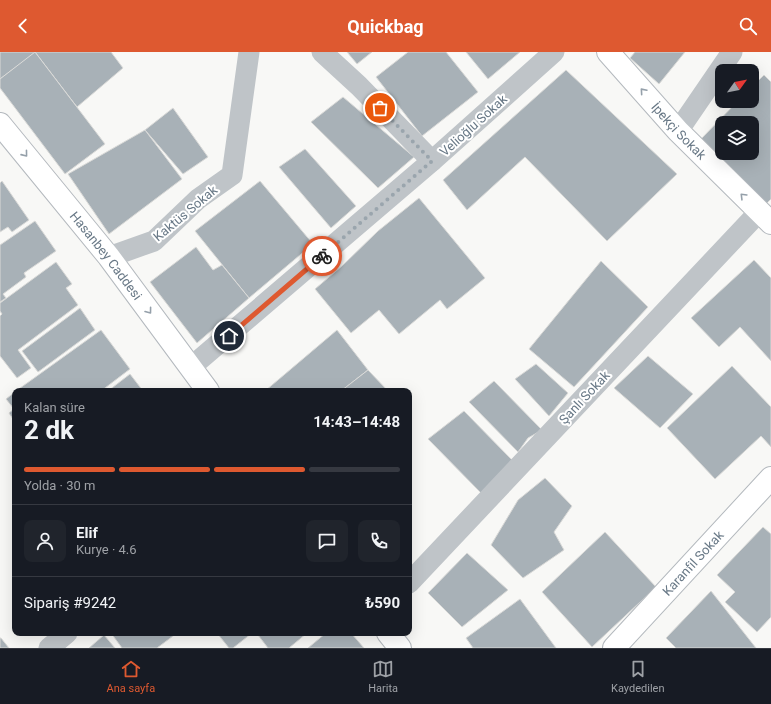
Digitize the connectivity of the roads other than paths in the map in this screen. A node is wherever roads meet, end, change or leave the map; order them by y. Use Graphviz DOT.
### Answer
graph roads {
  1 [pos="249,52"];
  2 [pos="322,52"];
  3 [pos="554,52"];
  4 [pos="608,52"];
  5 [pos="732,52"];
  6 [pos="0,124"];
  7 [pos="678,131"];
  8 [pos="432,161"];
  9 [pos="765,217"];
  10 [pos="109,257"];
  11 [pos="191,367"];
  12 [pos="206,388"];
  13 [pos="771,478"];
  14 [pos="412,580"];
  15 [pos="64,636"];
  16 [pos="390,636"];
  17 [pos="616,647"];
  18 [pos="49,648"];
  19 [pos="400,648"];
  1 -- 10 [label="street, Kaktüs Sokak"];
  2 -- 8 [label="street"];
  3 -- 8 [label="street, Velioğlu Sokak"];
  7 -- 4 [label="main road, İpekçi Sokak, one-way"];
  5 -- 7 [label="street"];
  6 -- 10 [label="main road, Hasanbey Caddesi, one-way"];
  9 -- 7 [label="main road, İpekçi Sokak, one-way"];
  8 -- 11 [label="street, Velioğlu Sokak"];
  9 -- 14 [label="street, Şanlı Sokak"];
  10 -- 11 [label="main road, Hasanbey Caddesi, one-way"];
  11 -- 12 [label="main road, Hasanbey Caddesi"];
  13 -- 17 [label="main road, Karanfil Sokak"];
  15 -- 18 [label="street"];
  16 -- 19 [label="main road"];
}
